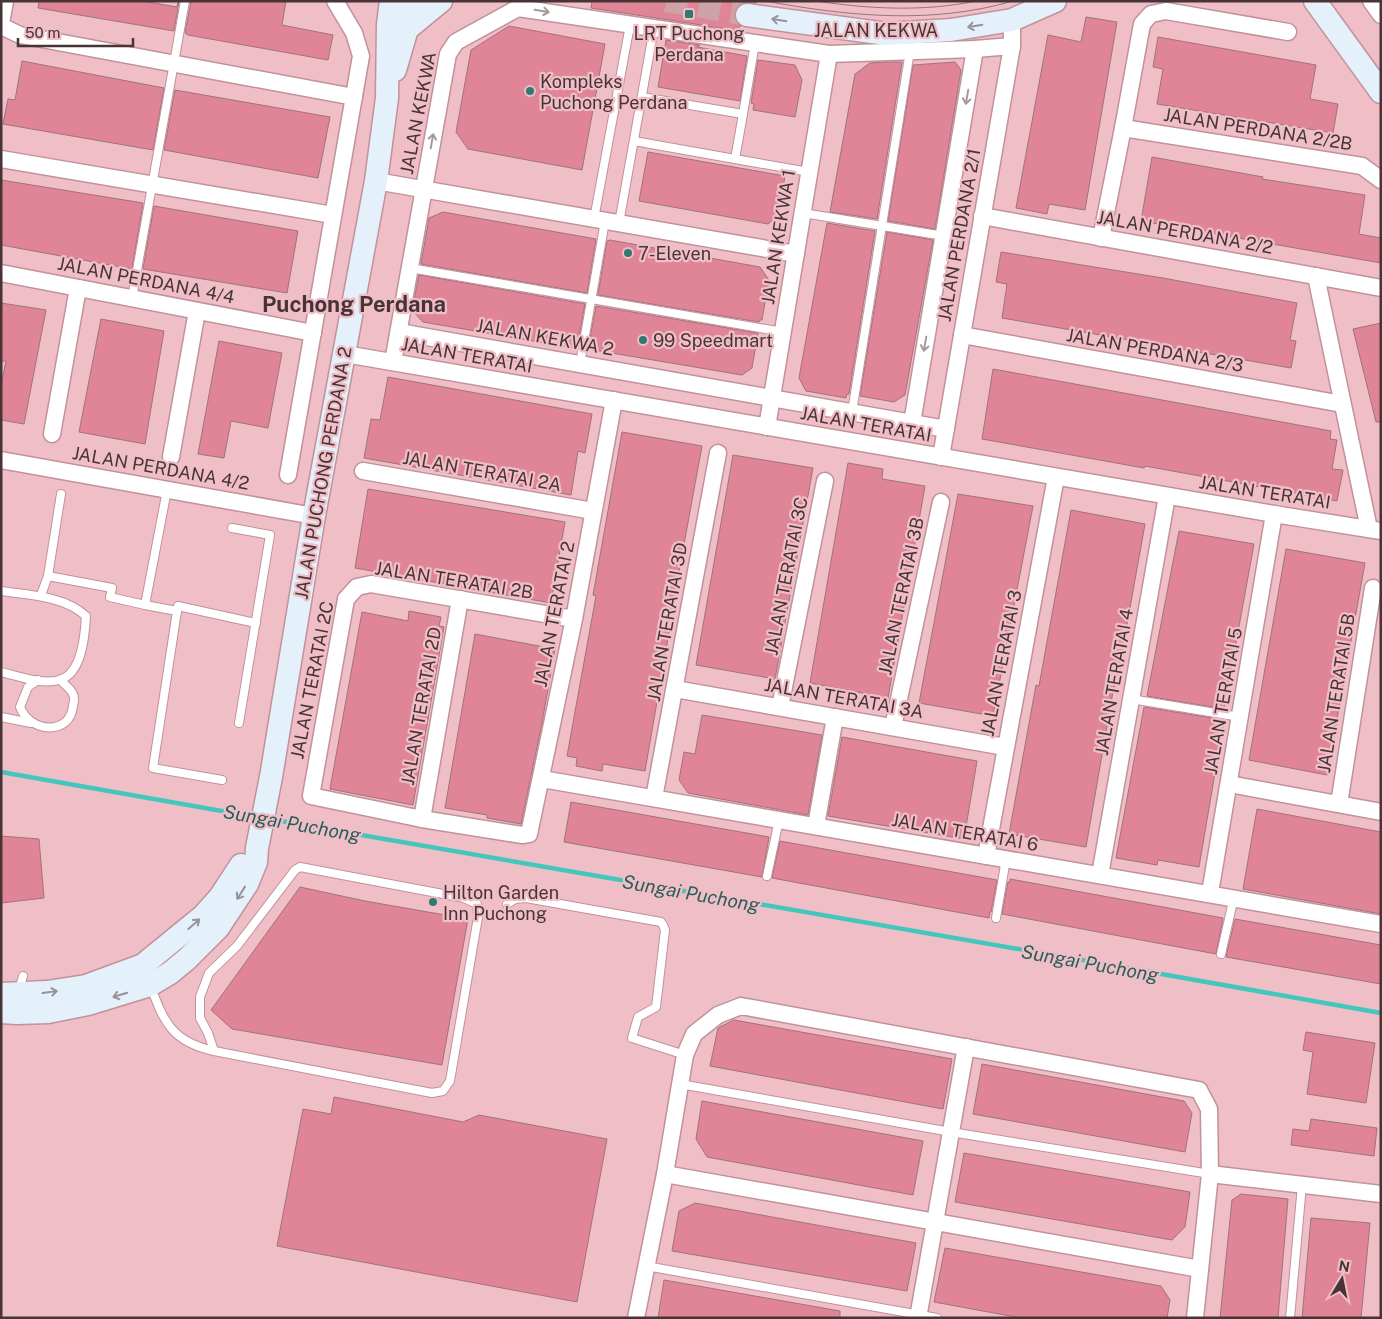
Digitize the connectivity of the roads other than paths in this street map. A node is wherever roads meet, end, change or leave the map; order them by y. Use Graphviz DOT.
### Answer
graph roads {
  1 [pos="5,1"];
  2 [pos="185,1"];
  3 [pos="335,1"];
  4 [pos="375,1"];
  5 [pos="391,1"];
  6 [pos="412,1"];
  7 [pos="442,1"];
  8 [pos="1055,1"];
  9 [pos="1315,1"];
  10 [pos="1371,1"];
  11 [pos="748,15"];
  12 [pos="1381,15"];
  13 [pos="1012,20"];
  14 [pos="1,24"];
  15 [pos="630,25"];
  16 [pos="398,26"];
  17 [pos="654,28"];
  18 [pos="1288,32"];
  19 [pos="755,43"];
  20 [pos="1012,46"];
  21 [pos="975,49"];
  22 [pos="910,51"];
  23 [pos="829,54"];
  24 [pos="174,64"];
  25 [pos="1381,92"];
  26 [pos="354,97"];
  27 [pos="642,97"];
  28 [pos="743,114"];
  29 [pos="1123,128"];
  30 [pos="634,141"];
  31 [pos="1,159"];
  32 [pos="735,159"];
  33 [pos="810,172"];
  34 [pos="1381,180"];
  35 [pos="376,181"];
  36 [pos="152,184"];
  37 [pos="424,189"];
  38 [pos="803,213"];
  39 [pos="333,215"];
  40 [pos="982,216"];
  41 [pos="606,221"];
  42 [pos="882,226"];
  43 [pos="944,236"];
  44 [pos="1101,238"];
  45 [pos="796,254"];
  46 [pos="410,268"];
  47 [pos="1,273"];
  48 [pos="1316,276"];
  49 [pos="78,288"];
  50 [pos="1381,288"];
  51 [pos="132,298"];
  52 [pos="591,299"];
  53 [pos="197,311"];
  54 [pos="399,332"];
  55 [pos="783,332"];
  56 [pos="313,333"];
  57 [pos="962,335"];
  58 [pos="344,354"];
  59 [pos="393,362"];
  60 [pos="580,364"];
  61 [pos="772,397"];
  62 [pos="614,400"];
  63 [pos="1342,404"];
  64 [pos="852,412"];
  65 [pos="912,423"];
  66 [pos="767,427"];
  67 [pos="946,429"];
  68 [pos="52,434"];
  69 [pos="718,453"];
  70 [pos="941,457"];
  71 [pos="171,458"];
  72 [pos="1,460"];
  73 [pos="363,471"];
  74 [pos="288,476"];
  75 [pos="1056,477"];
  76 [pos="825,481"];
  77 [pos="167,490"];
  78 [pos="61,494"];
  79 [pos="1167,496"];
  80 [pos="941,502"];
  81 [pos="593,511"];
  82 [pos="1274,514"];
  83 [pos="314,516"];
  84 [pos="232,528"];
  85 [pos="1375,530"];
  86 [pos="48,576"];
  87 [pos="357,588"];
  88 [pos="1373,588"];
  89 [pos="1,591"];
  90 [pos="41,596"];
  91 [pos="460,599"];
  92 [pos="145,605"];
  93 [pos="176,611"];
  94 [pos="574,619"];
  95 [pos="256,623"];
  96 [pos="1,672"];
  97 [pos="38,680"];
  98 [pos="60,680"];
  99 [pos="675,689"];
  100 [pos="1131,699"];
  101 [pos="780,707"];
  102 [pos="1,717"];
  103 [pos="836,717"];
  104 [pos="1241,717"];
  105 [pos="32,723"];
  106 [pos="239,723"];
  107 [pos="893,727"];
  108 [pos="1005,747"];
  109 [pos="542,779"];
  110 [pos="222,780"];
  111 [pos="1229,784"];
  112 [pos="654,798"];
  113 [pos="1339,804"];
  114 [pos="1381,812"];
  115 [pos="422,819"];
  116 [pos="779,820"];
  117 [pos="816,826"];
  118 [pos="986,856"];
  119 [pos="1006,859"];
  120 [pos="1100,875"];
  121 [pos="767,876"];
  122 [pos="1210,893"];
  123 [pos="1234,897"];
  124 [pos="507,904"];
  125 [pos="996,918"];
  126 [pos="1381,924"];
  127 [pos="1221,954"];
  128 [pos="147,975"];
  129 [pos="14,988"];
  130 [pos="1,1012"];
  131 [pos="966,1047"];
  132 [pos="214,1051"];
  133 [pos="685,1055"];
  134 [pos="680,1084"];
  135 [pos="951,1132"];
  136 [pos="665,1174"];
  137 [pos="1210,1174"];
  138 [pos="1302,1184"];
  139 [pos="1381,1194"];
  140 [pos="935,1222"];
  141 [pos="646,1266"];
  142 [pos="1200,1270"];
  143 [pos="918,1316"];
  144 [pos="636,1318"];
  145 [pos="937,1318"];
  146 [pos="1195,1318"];
  147 [pos="1290,1318"];
  1 -- 14 [label="street"];
  2 -- 24 [label="lane"];
  3 -- 26 [label="street"];
  4 -- 16 [label="street"];
  5 -- 16 [label="street, JALAN PUCHONG PERDANA 2"];
  6 -- 16 [label="street, JALAN PUCHONG PERDANA 2"];
  7 -- 16 [label="street"];
  8 -- 13 [label="street"];
  9 -- 25 [label="street"];
  10 -- 12 [label="street"];
  13 -- 11 [label="street, one-way"];
  13 -- 20 [label="street, JALAN PERDANA 2/1"];
  14 -- 24 [label="street"];
  15 -- 17 [label="street, JALAN KEKWA"];
  37 -- 15 [label="street, JALAN KEKWA, one-way"];
  15 -- 41 [label="lane"];
  16 -- 35 [label="street, JALAN PUCHONG PERDANA 2"];
  17 -- 19 [label="street, JALAN KEKWA"];
  17 -- 27 [label="lane"];
  18 -- 29 [label="street"];
  19 -- 23 [label="street, JALAN KEKWA"];
  19 -- 28 [label="lane"];
  20 -- 21 [label="street, JALAN KEKWA"];
  20 -- 40 [label="street, JALAN PERDANA 2/1"];
  21 -- 22 [label="street, JALAN KEKWA"];
  21 -- 43 [label="street, one-way"];
  22 -- 23 [label="street, JALAN KEKWA"];
  22 -- 42 [label="lane"];
  23 -- 33 [label="street, JALAN KEKWA 1"];
  24 -- 26 [label="street"];
  24 -- 36 [label="lane"];
  26 -- 39 [label="street"];
  27 -- 28 [label="lane"];
  27 -- 30 [label="lane"];
  28 -- 32 [label="lane"];
  29 -- 34 [label="street, JALAN PERDANA 2/2B"];
  29 -- 44 [label="street"];
  30 -- 32 [label="lane"];
  30 -- 41 [label="lane"];
  31 -- 36 [label="street"];
  32 -- 33 [label="lane"];
  33 -- 38 [label="street, JALAN KEKWA 1"];
  35 -- 37 [label="street"];
  35 -- 58 [label="street, JALAN PUCHONG PERDANA 2"];
  36 -- 39 [label="street"];
  36 -- 51 [label="lane"];
  37 -- 41 [label="street"];
  37 -- 46 [label="street, JALAN KEKWA"];
  38 -- 42 [label="lane"];
  38 -- 45 [label="street, JALAN KEKWA 1"];
  39 -- 56 [label="street"];
  40 -- 44 [label="street, JALAN PERDANA 2/2"];
  40 -- 57 [label="street, JALAN PERDANA 2/1"];
  41 -- 45 [label="street"];
  41 -- 52 [label="lane"];
  42 -- 43 [label="lane"];
  42 -- 64 [label="lane"];
  43 -- 65 [label="street, one-way"];
  44 -- 48 [label="street, JALAN PERDANA 2/2"];
  45 -- 55 [label="street, JALAN KEKWA 1"];
  46 -- 52 [label="lane"];
  46 -- 54 [label="street, JALAN KEKWA"];
  47 -- 49 [label="street, JALAN PERDANA 4/4"];
  48 -- 50 [label="street, JALAN PERDANA 2/2"];
  48 -- 63 [label="street"];
  49 -- 51 [label="street, JALAN PERDANA 4/4"];
  49 -- 68 [label="street"];
  51 -- 53 [label="street, JALAN PERDANA 4/4"];
  52 -- 55 [label="lane"];
  52 -- 60 [label="lane"];
  53 -- 56 [label="street, JALAN PERDANA 4/4"];
  53 -- 71 [label="street"];
  54 -- 59 [label="street, JALAN KEKWA"];
  54 -- 60 [label="street, JALAN KEKWA 2"];
  55 -- 61 [label="street, JALAN KEKWA 1"];
  56 -- 74 [label="street"];
  57 -- 63 [label="street, JALAN PERDANA 2/3"];
  57 -- 67 [label="street, JALAN PERDANA 2/1"];
  58 -- 59 [label="street, JALAN TERATAI"];
  58 -- 83 [label="street, JALAN PUCHONG PERDANA 2"];
  59 -- 62 [label="street, JALAN TERATAI"];
  60 -- 61 [label="street, JALAN KEKWA 2"];
  61 -- 64 [label="street, JALAN KEKWA 2"];
  61 -- 66 [label="street, JALAN KEKWA 1"];
  62 -- 66 [label="street, JALAN TERATAI"];
  62 -- 81 [label="street, JALAN TERATAI 2"];
  63 -- 85 [label="street"];
  64 -- 65 [label="street, JALAN KEKWA 2"];
  65 -- 67 [label="street, JALAN KEKWA 2"];
  66 -- 70 [label="street, JALAN TERATAI"];
  67 -- 70 [label="street, JALAN PERDANA 2/1"];
  69 -- 99 [label="street, JALAN TERATAI 3D"];
  70 -- 75 [label="street, JALAN TERATAI"];
  72 -- 77 [label="street, JALAN PERDANA 4/2"];
  73 -- 81 [label="street, JALAN TERATAI 2A"];
  75 -- 79 [label="street, JALAN TERATAI"];
  75 -- 108 [label="street, JALAN TERATAI 3"];
  76 -- 101 [label="street, JALAN TERATAI 3C"];
  77 -- 83 [label="street, JALAN PERDANA 4/2"];
  77 -- 92 [label="lane"];
  78 -- 86 [label="lane"];
  79 -- 82 [label="street, JALAN TERATAI"];
  79 -- 100 [label="street, JALAN TERATAI 4"];
  80 -- 107 [label="street, JALAN TERATAI 3B"];
  81 -- 94 [label="street, JALAN TERATAI 2"];
  82 -- 85 [label="street, JALAN TERATAI"];
  82 -- 104 [label="street, JALAN TERATAI 5"];
  83 -- 128 [label="street, JALAN PUCHONG PERDANA 2"];
  84 -- 95 [label="lane"];
  86 -- 90 [label="lane"];
  86 -- 92 [label="lane"];
  87 -- 91 [label="street, JALAN TERATAI 2B"];
  87 -- 115 [label="street, JALAN TERATAI 2C"];
  88 -- 113 [label="street, JALAN TERATAI 5B"];
  89 -- 90 [label="lane"];
  90 -- 98 [label="lane"];
  91 -- 94 [label="street, JALAN TERATAI 2B"];
  91 -- 115 [label="street, JALAN TERATAI 2D"];
  92 -- 93 [label="lane"];
  93 -- 95 [label="lane"];
  93 -- 110 [label="lane"];
  94 -- 109 [label="street, JALAN TERATAI 2"];
  95 -- 106 [label="lane"];
  96 -- 97 [label="lane"];
  97 -- 98 [label="lane"];
  97 -- 105 [label="lane"];
  98 -- 105 [label="lane"];
  99 -- 101 [label="street, JALAN TERATAI 3A"];
  99 -- 112 [label="street, JALAN TERATAI 3D"];
  100 -- 104 [label="lane"];
  100 -- 120 [label="street, JALAN TERATAI 4"];
  101 -- 103 [label="street, JALAN TERATAI 3A"];
  102 -- 105 [label="lane"];
  103 -- 107 [label="street, JALAN TERATAI 3A"];
  103 -- 117 [label="street"];
  104 -- 111 [label="street, JALAN TERATAI 5"];
  107 -- 108 [label="street, JALAN TERATAI 3A"];
  108 -- 118 [label="street, JALAN TERATAI 3"];
  109 -- 112 [label="street, JALAN TERATAI 6"];
  109 -- 115 [label="street, JALAN TERATAI 2"];
  111 -- 113 [label="street"];
  111 -- 122 [label="street, JALAN TERATAI 5"];
  112 -- 116 [label="street, JALAN TERATAI 6"];
  113 -- 114 [label="street"];
  116 -- 117 [label="street, JALAN TERATAI 6"];
  116 -- 121 [label="lane"];
  117 -- 118 [label="street, JALAN TERATAI 6"];
  118 -- 119 [label="street, JALAN TERATAI 6"];
  119 -- 120 [label="street, JALAN TERATAI 6"];
  119 -- 125 [label="lane"];
  120 -- 122 [label="street, JALAN TERATAI 6"];
  122 -- 123 [label="street, JALAN TERATAI 6"];
  123 -- 126 [label="street, JALAN TERATAI 6"];
  123 -- 127 [label="lane"];
  124 -- 133 [label="lane"];
  129 -- 128 [label="street, JALAN PUCHONG PERDANA 2, one-way"];
  128 -- 130 [label="street, JALAN PUCHONG PERDANA 2, one-way"];
  128 -- 132 [label="lane"];
  131 -- 133 [label="street"];
  131 -- 135 [label="street"];
  131 -- 137 [label="street"];
  132 -- 132 [label="lane"];
  133 -- 134 [label="street"];
  134 -- 135 [label="lane"];
  134 -- 136 [label="street"];
  135 -- 137 [label="lane"];
  135 -- 140 [label="street"];
  136 -- 140 [label="street"];
  136 -- 141 [label="street"];
  137 -- 138 [label="street"];
  137 -- 142 [label="street"];
  138 -- 139 [label="street"];
  138 -- 147 [label="lane"];
  140 -- 142 [label="street"];
  140 -- 143 [label="street"];
  141 -- 143 [label="lane"];
  141 -- 144 [label="street"];
  142 -- 146 [label="street"];
  143 -- 145 [label="lane"];
}
